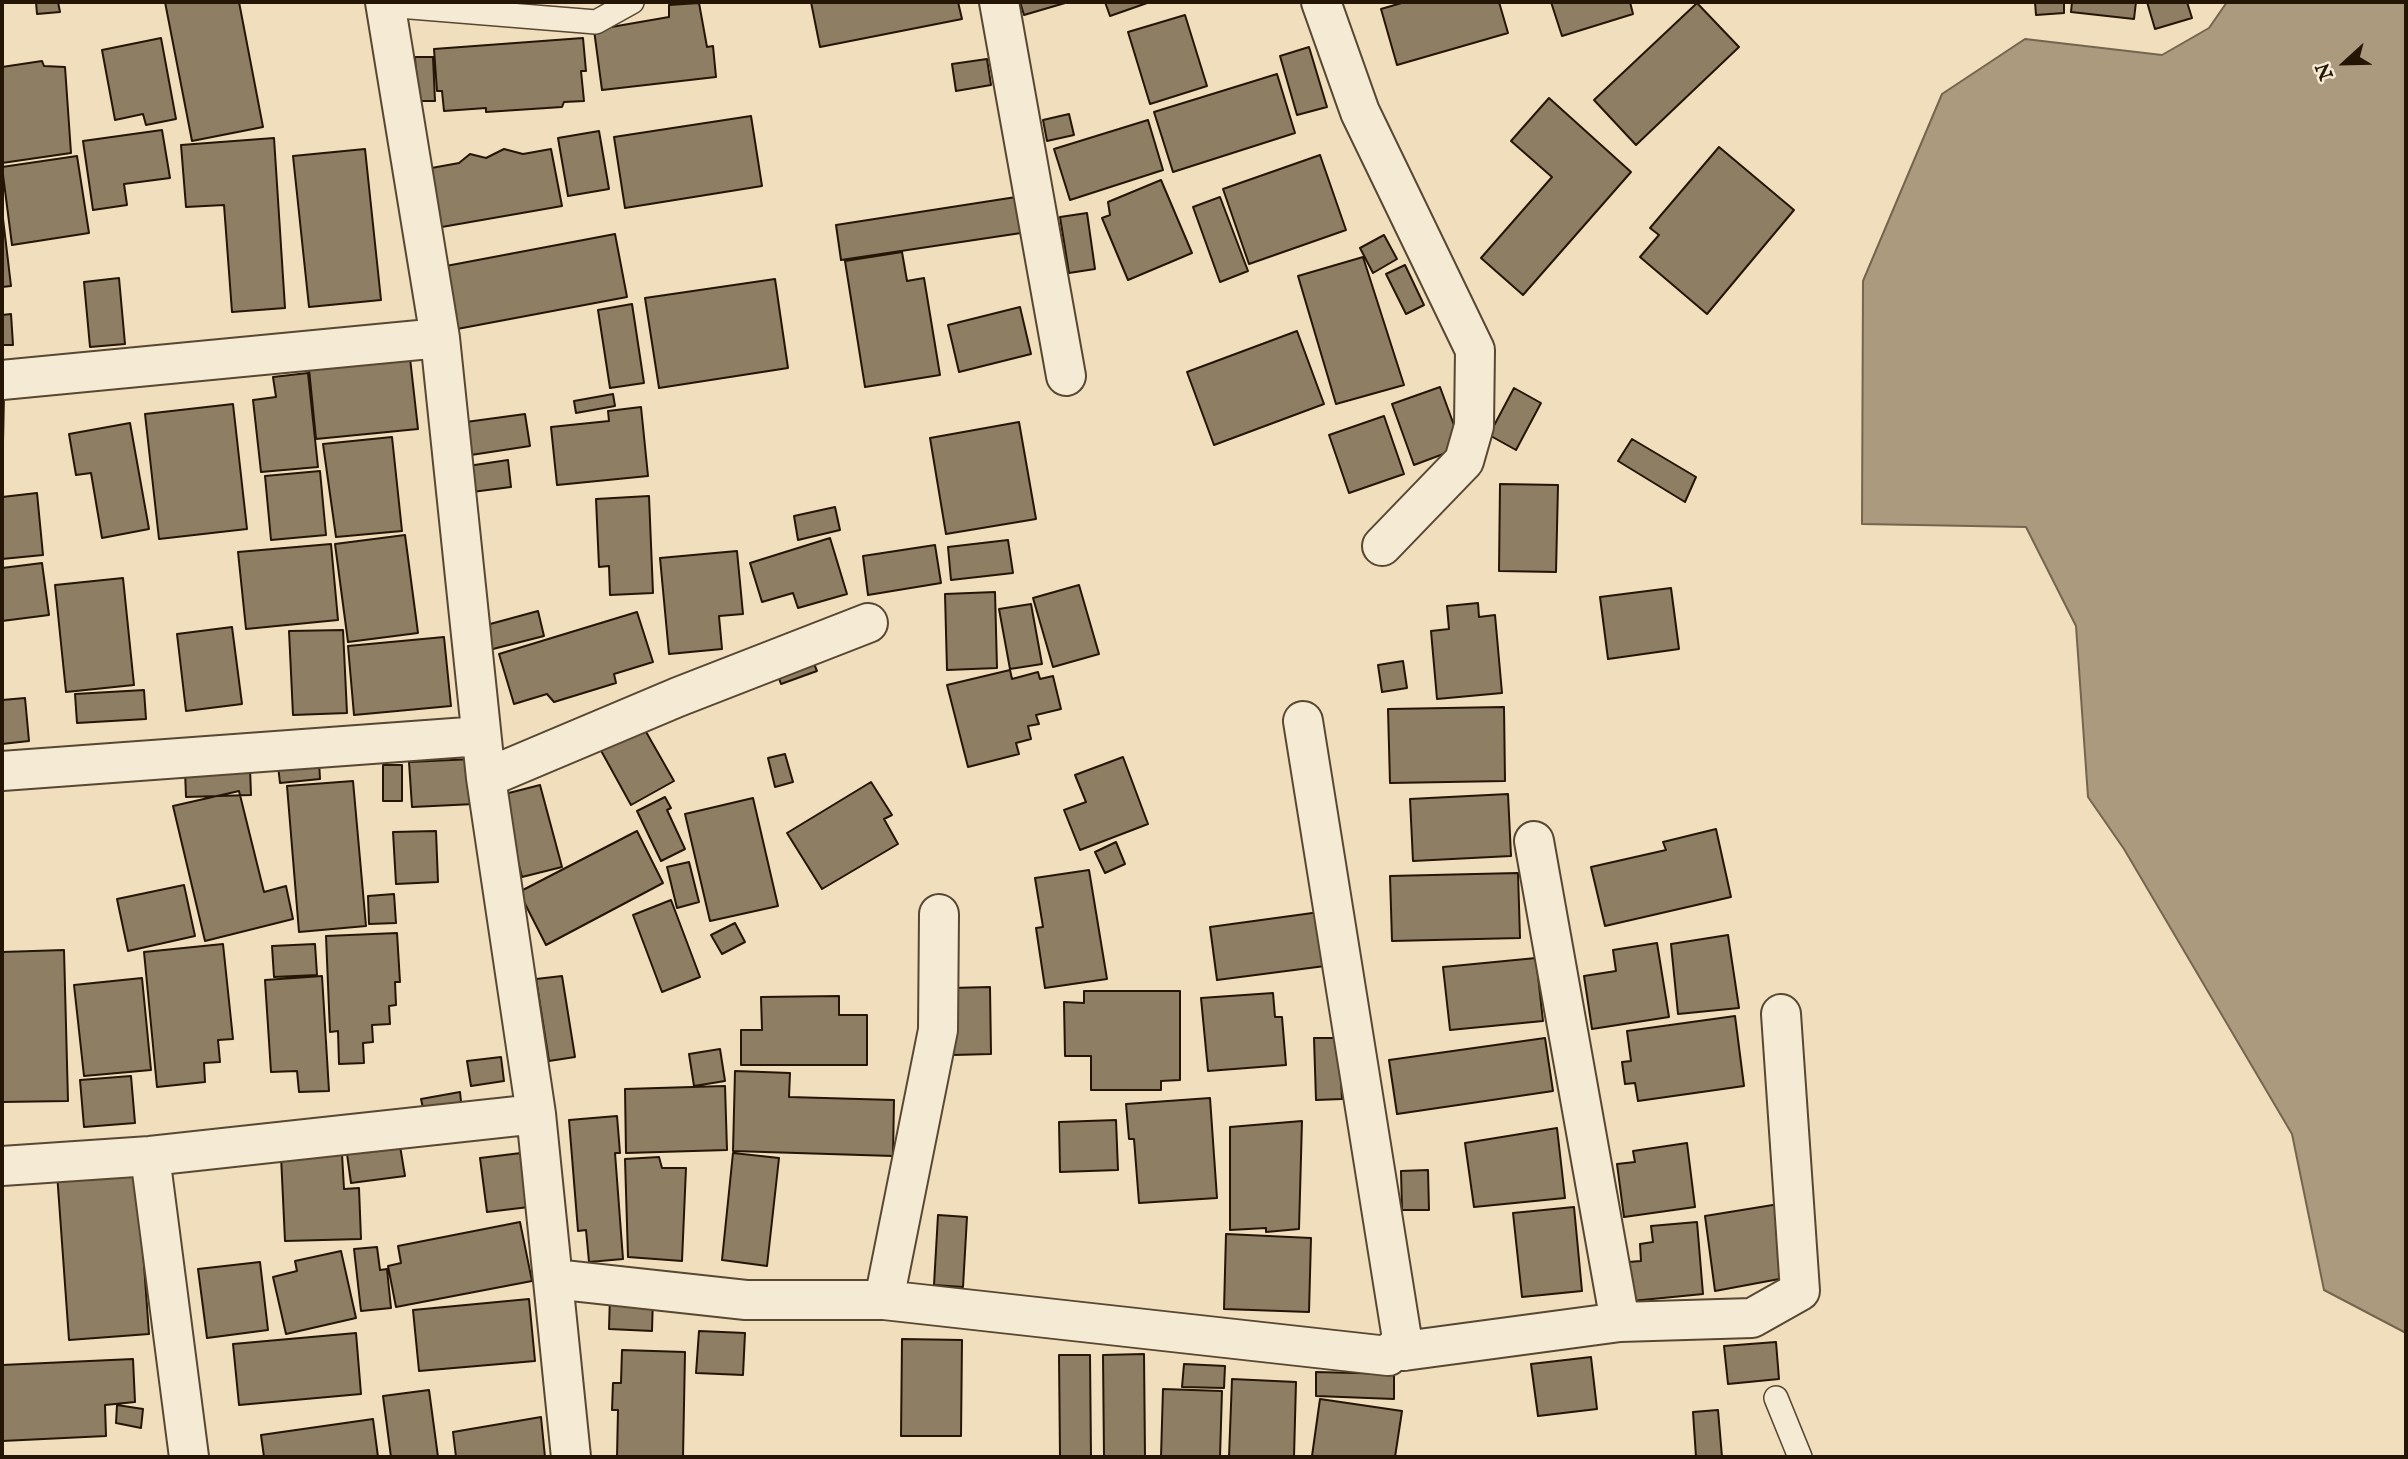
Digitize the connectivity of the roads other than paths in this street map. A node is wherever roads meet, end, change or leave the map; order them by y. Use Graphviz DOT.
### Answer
graph roads {
  1 [pos="632,2"];
  2 [pos="999,2"];
  3 [pos="1321,2"];
  4 [pos="386,4"];
  5 [pos="440,338"];
  6 [pos="1066,376"];
  7 [pos="2,380"];
  8 [pos="1382,546"];
  9 [pos="868,624"];
  10 [pos="1303,721"];
  11 [pos="481,736"];
  12 [pos="2,771"];
  13 [pos="486,778"];
  14 [pos="1534,841"];
  15 [pos="939,914"];
  16 [pos="1781,1014"];
  17 [pos="536,1114"];
  18 [pos="150,1156"];
  19 [pos="2,1166"];
  20 [pos="554,1279"];
  21 [pos="884,1300"];
  22 [pos="1620,1322"];
  23 [pos="1404,1351"];
  24 [pos="1776,1398"];
  25 [pos="190,1457"];
  26 [pos="571,1457"];
  27 [pos="1800,1457"];
  1 -- 4 [label="lane"];
  2 -- 6 [label="street"];
  3 -- 8 [label="street"];
  4 -- 5 [label="street"];
  5 -- 7 [label="street"];
  5 -- 11 [label="street"];
  9 -- 13 [label="street"];
  10 -- 23 [label="street"];
  11 -- 12 [label="street"];
  11 -- 13 [label="street"];
  13 -- 17 [label="street"];
  14 -- 22 [label="street"];
  15 -- 21 [label="street"];
  16 -- 22 [label="street"];
  17 -- 18 [label="street"];
  17 -- 20 [label="street"];
  18 -- 19 [label="street"];
  18 -- 25 [label="street"];
  20 -- 21 [label="street"];
  20 -- 26 [label="street"];
  21 -- 23 [label="street"];
  22 -- 23 [label="street"];
  24 -- 27 [label="lane"];
}
